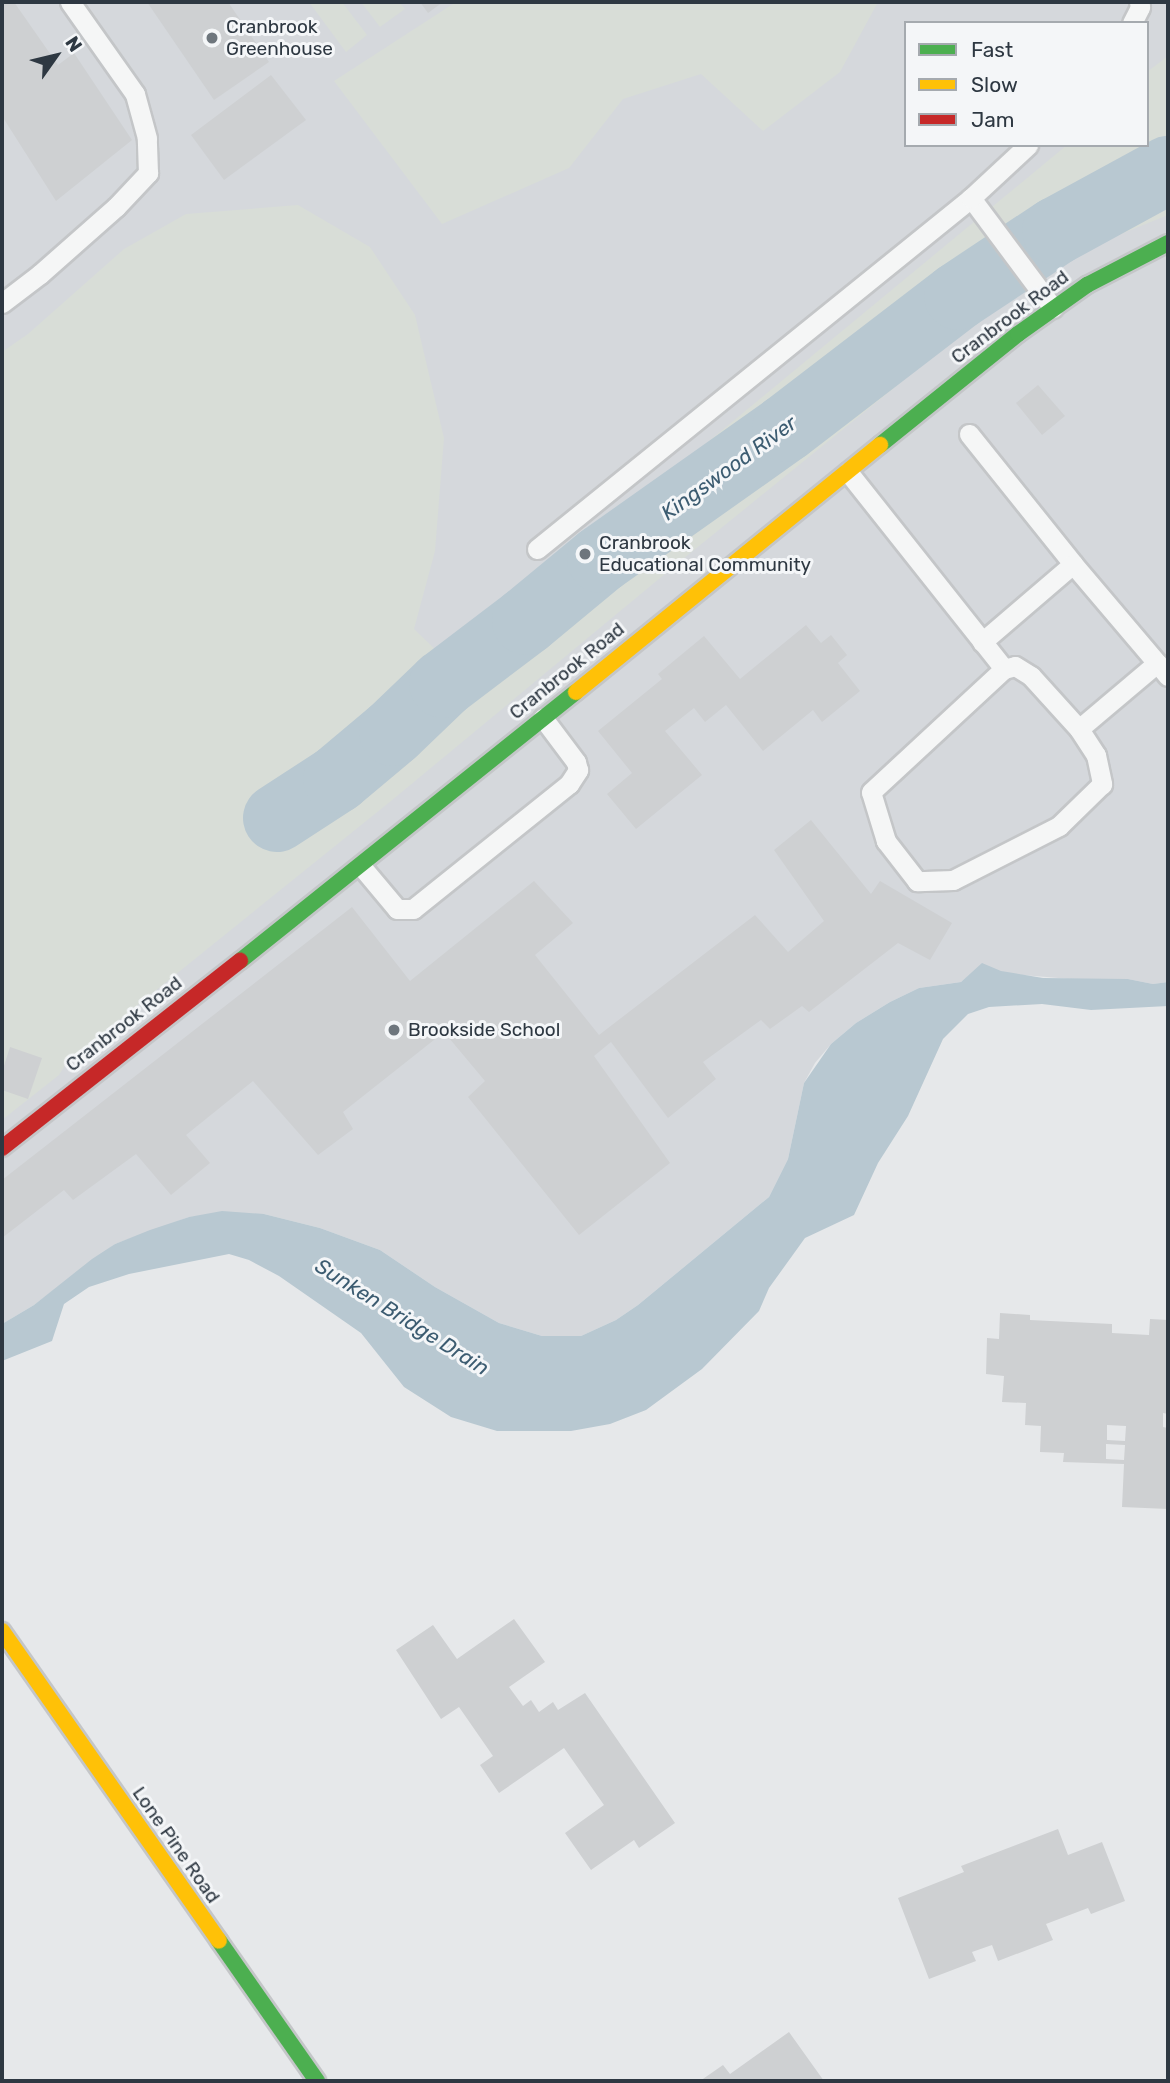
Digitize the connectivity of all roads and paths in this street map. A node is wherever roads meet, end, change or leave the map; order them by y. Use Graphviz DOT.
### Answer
graph roads {
  1 [pos="70,2"];
  2 [pos="1139,2"];
  3 [pos="1133,21"];
  4 [pos="1026,147"];
  5 [pos="971,198"];
  6 [pos="1168,243"];
  7 [pos="2,303"];
  8 [pos="1053,308"];
  9 [pos="970,434"];
  10 [pos="848,472"];
  11 [pos="537,549"];
  12 [pos="1073,564"];
  13 [pos="982,642"];
  14 [pos="1004,669"];
  15 [pos="1163,669"];
  16 [pos="543,718"];
  17 [pos="1079,729"];
  18 [pos="361,866"];
  19 [pos="2,1148"];
  20 [pos="2,1632"];
  21 [pos="317,2081"];
  1 -- 7 [label="lane"];
  2 -- 3 [label="lane"];
  4 -- 5 [label="lane"];
  5 -- 8 [label="lane"];
  5 -- 11 [label="lane"];
  6 -- 8 [label="street, Cranbrook Road"];
  8 -- 10 [label="street, Cranbrook Road"];
  9 -- 12 [label="lane"];
  10 -- 13 [label="lane"];
  10 -- 16 [label="street, Cranbrook Road"];
  12 -- 13 [label="lane"];
  12 -- 15 [label="lane"];
  13 -- 14 [label="lane"];
  14 -- 17 [label="lane"];
  14 -- 17 [label="lane"];
  15 -- 17 [label="lane"];
  16 -- 18 [label="street, Cranbrook Road"];
  16 -- 18 [label="lane"];
  18 -- 19 [label="street, Cranbrook Road"];
  20 -- 21 [label="street, Lone Pine Road"];
}
